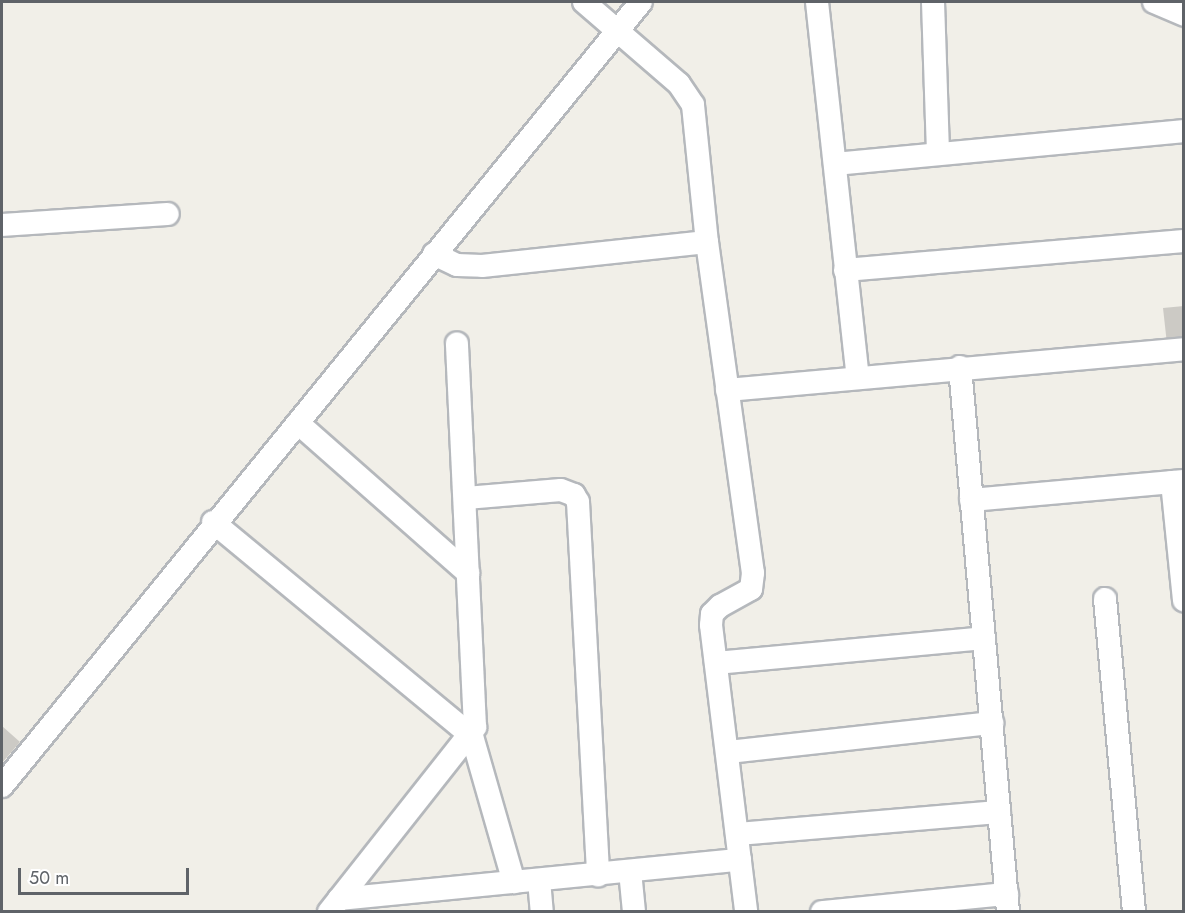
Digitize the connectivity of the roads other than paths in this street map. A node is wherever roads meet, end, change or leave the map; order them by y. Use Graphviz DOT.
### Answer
graph roads {
  1 [pos="584,2"];
  2 [pos="641,2"];
  3 [pos="817,2"];
  4 [pos="933,2"];
  5 [pos="1154,2"];
  6 [pos="1184,15"];
  7 [pos="616,32"];
  8 [pos="1184,131"];
  9 [pos="938,152"];
  10 [pos="836,164"];
  11 [pos="168,214"];
  12 [pos="2,225"];
  13 [pos="1183,239"];
  14 [pos="707,242"];
  15 [pos="434,254"];
  16 [pos="845,270"];
  17 [pos="458,343"];
  18 [pos="1184,349"];
  19 [pos="960,367"];
  20 [pos="858,377"];
  21 [pos="727,390"];
  22 [pos="298,423"];
  23 [pos="1178,482"];
  24 [pos="466,498"];
  25 [pos="971,500"];
  26 [pos="213,522"];
  27 [pos="1182,570"];
  28 [pos="468,573"];
  29 [pos="1105,599"];
  30 [pos="1184,600"];
  31 [pos="984,638"];
  32 [pos="716,663"];
  33 [pos="992,723"];
  34 [pos="472,736"];
  35 [pos="728,752"];
  36 [pos="2,786"];
  37 [pos="999,812"];
  38 [pos="737,834"];
  39 [pos="740,860"];
  40 [pos="630,871"];
  41 [pos="598,875"];
  42 [pos="539,880"];
  43 [pos="514,882"];
  44 [pos="378,903"];
  45 [pos="1007,903"];
  46 [pos="334,905"];
  47 [pos="542,912"];
  48 [pos="634,912"];
  49 [pos="746,912"];
  50 [pos="822,912"];
  51 [pos="1134,912"];
  1 -- 7 [label="street"];
  2 -- 7 [label="street"];
  3 -- 10 [label="street"];
  4 -- 9 [label="street"];
  5 -- 6 [label="street"];
  7 -- 14 [label="street"];
  7 -- 15 [label="street"];
  8 -- 9 [label="street"];
  9 -- 10 [label="street"];
  10 -- 16 [label="street"];
  11 -- 12 [label="street"];
  13 -- 16 [label="street"];
  14 -- 15 [label="street"];
  14 -- 21 [label="street"];
  15 -- 22 [label="street"];
  16 -- 20 [label="street"];
  17 -- 24 [label="street"];
  18 -- 19 [label="street"];
  19 -- 20 [label="street"];
  19 -- 25 [label="street"];
  20 -- 21 [label="street"];
  21 -- 32 [label="street"];
  22 -- 26 [label="street"];
  22 -- 28 [label="street"];
  23 -- 25 [label="street"];
  23 -- 27 [label="street"];
  24 -- 28 [label="street"];
  24 -- 41 [label="street"];
  25 -- 31 [label="street"];
  26 -- 34 [label="street"];
  26 -- 36 [label="street"];
  27 -- 30 [label="street"];
  28 -- 34 [label="street"];
  29 -- 51 [label="street"];
  31 -- 32 [label="street"];
  31 -- 33 [label="street"];
  32 -- 35 [label="street"];
  33 -- 35 [label="street"];
  33 -- 37 [label="street"];
  34 -- 43 [label="street"];
  34 -- 46 [label="street"];
  35 -- 38 [label="street"];
  37 -- 38 [label="street"];
  37 -- 45 [label="street"];
  38 -- 39 [label="street"];
  39 -- 40 [label="street"];
  39 -- 49 [label="street"];
  40 -- 41 [label="street"];
  40 -- 48 [label="street"];
  41 -- 42 [label="street"];
  42 -- 43 [label="street"];
  42 -- 47 [label="street"];
  43 -- 44 [label="street"];
  44 -- 46 [label="street"];
  45 -- 50 [label="street"];
}
